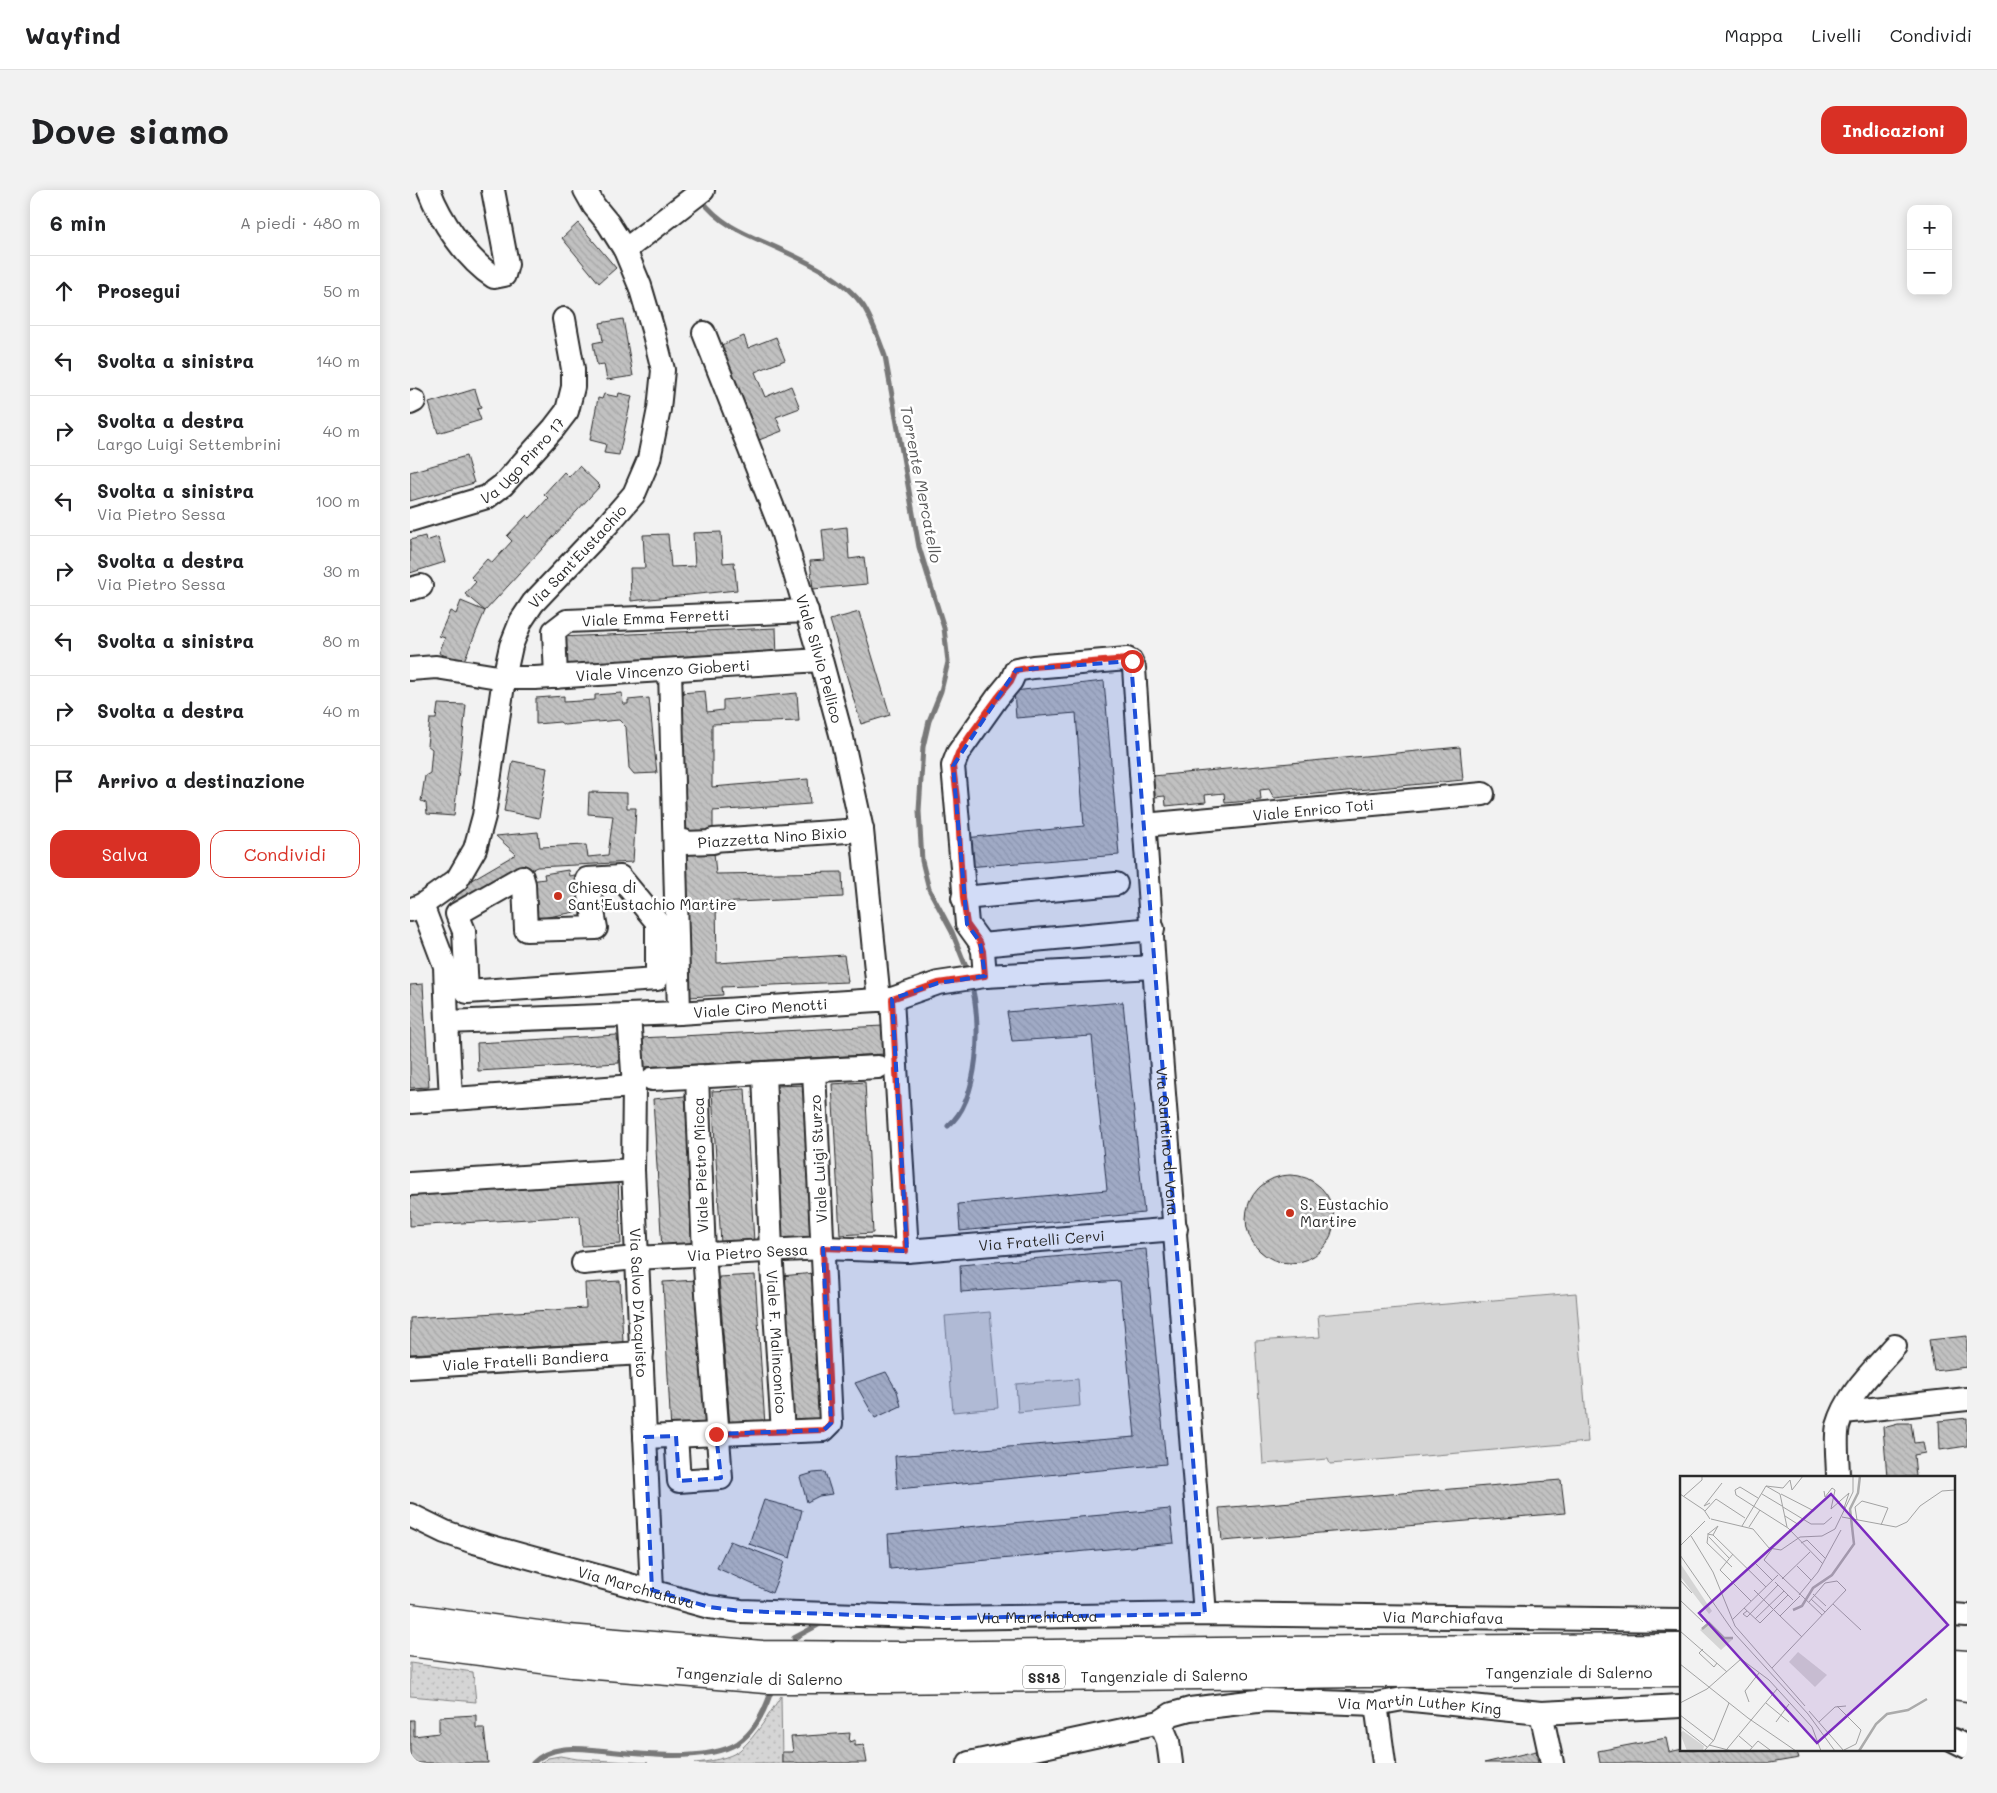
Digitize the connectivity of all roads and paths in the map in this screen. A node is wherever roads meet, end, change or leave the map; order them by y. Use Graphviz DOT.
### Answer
graph roads {
  1 [pos="429,190"];
  2 [pos="493,190"];
  3 [pos="585,190"];
  4 [pos="703,190"];
  5 [pos="625,250"];
  6 [pos="564,319"];
  7 [pos="704,333"];
  8 [pos="410,520"];
  9 [pos="807,611"];
  10 [pos="821,660"];
  11 [pos="410,669"];
  12 [pos="670,670"];
  13 [pos="556,677"];
  14 [pos="504,678"];
  15 [pos="1483,794"];
  16 [pos="1144,825"];
  17 [pos="862,830"];
  18 [pos="680,841"];
  19 [pos="1116,884"];
  20 [pos="963,898"];
  21 [pos="416,908"];
  22 [pos="1153,929"];
  23 [pos="981,945"];
  24 [pos="1154,967"];
  25 [pos="985,976"];
  26 [pos="468,992"];
  27 [pos="885,999"];
  28 [pos="680,1013"];
  29 [pos="628,1015"];
  30 [pos="447,1022"];
  31 [pos="878,1067"];
  32 [pos="814,1070"];
  33 [pos="764,1073"];
  34 [pos="697,1077"];
  35 [pos="643,1083"];
  36 [pos="451,1099"];
  37 [pos="411,1102"];
  38 [pos="633,1170"];
  39 [pos="410,1184"];
  40 [pos="1176,1230"];
  41 [pos="823,1248"];
  42 [pos="771,1250"];
  43 [pos="906,1251"];
  44 [pos="704,1254"];
  45 [pos="636,1258"];
  46 [pos="583,1263"];
  47 [pos="1895,1346"];
  48 [pos="642,1353"];
  49 [pos="410,1367"];
  50 [pos="1967,1399"];
  51 [pos="1844,1412"];
  52 [pos="783,1432"];
  53 [pos="716,1434"];
  54 [pos="676,1436"];
  55 [pos="645,1437"];
  56 [pos="1838,1476"];
  57 [pos="410,1515"];
  58 [pos="652,1590"];
  59 [pos="1205,1614"];
  60 [pos="1954,1615"];
  61 [pos="1967,1616"];
  62 [pos="410,1618"];
  63 [pos="1680,1620"];
  64 [pos="410,1642"];
  65 [pos="1680,1648"];
  66 [pos="1954,1664"];
  67 [pos="1967,1665"];
  68 [pos="1680,1672"];
  69 [pos="1954,1685"];
  70 [pos="1967,1687"];
  71 [pos="1376,1704"];
  72 [pos="1680,1706"];
  73 [pos="1541,1713"];
  74 [pos="1160,1722"];
  75 [pos="1954,1740"];
  76 [pos="1967,1747"];
  77 [pos="978,1761"];
  78 [pos="1171,1763"];
  79 [pos="1384,1763"];
  80 [pos="1552,1763"];
  1 -- 2 [label="street"];
  3 -- 5 [label="street, Via Sant'Eustachio"];
  4 -- 5 [label="street"];
  5 -- 14 [label="street, Via Sant'Eustachio"];
  6 -- 8 [label="street, Va Ugo Pirro 17"];
  7 -- 9 [label="street, Viale Silvio Pellico"];
  9 -- 10 [label="street, Viale Silvio Pellico"];
  9 -- 13 [label="street, Viale Emma Ferretti"];
  10 -- 12 [label="street, Viale Vincenzo Gioberti"];
  10 -- 17 [label="street, Viale Silvio Pellico"];
  11 -- 14 [label="street, Viale Vincenzo Gioberti"];
  12 -- 13 [label="street, Viale Vincenzo Gioberti"];
  12 -- 18 [label="street"];
  13 -- 14 [label="street, Viale Vincenzo Gioberti"];
  14 -- 21 [label="street, Via Sant'Eustachio"];
  15 -- 16 [label="street, Viale Enrico Toti"];
  16 -- 20 [label="street, Via Quintino di Vona"];
  16 -- 22 [label="street, Via Quintino di Vona"];
  17 -- 18 [label="street, Piazzetta Nino Bixio"];
  17 -- 27 [label="street, Viale Silvio Pellico"];
  18 -- 28 [label="street"];
  19 -- 20 [label="street"];
  20 -- 23 [label="street"];
  21 -- 30 [label="street"];
  22 -- 23 [label="street"];
  22 -- 24 [label="street, Via Quintino di Vona"];
  23 -- 25 [label="street"];
  24 -- 25 [label="street, Viale Ciro Menotti"];
  24 -- 40 [label="street, Via Quintino di Vona"];
  25 -- 27 [label="street, Viale Ciro Menotti"];
  26 -- 26 [label="street"];
  27 -- 28 [label="street, Viale Ciro Menotti"];
  27 -- 43 [label="street"];
  28 -- 29 [label="street, Viale Ciro Menotti"];
  29 -- 30 [label="street, Viale Ciro Menotti"];
  29 -- 35 [label="street, Via Salvo D'Acquisto"];
  30 -- 36 [label="street"];
  31 -- 32 [label="street"];
  32 -- 33 [label="street"];
  32 -- 41 [label="street, Viale Luigi Sturzo"];
  33 -- 34 [label="street"];
  33 -- 42 [label="street, Viale F. Malinconico"];
  34 -- 35 [label="street"];
  34 -- 44 [label="street, Viale Pietro Micca"];
  35 -- 36 [label="street"];
  35 -- 38 [label="street, Via Salvo D'Acquisto"];
  36 -- 37 [label="street"];
  38 -- 39 [label="street"];
  38 -- 45 [label="street, Via Salvo D'Acquisto"];
  40 -- 43 [label="street, Via Fratelli Cervi"];
  40 -- 59 [label="street, Via Quintino di Vona"];
  41 -- 42 [label="street, Via Pietro Sessa"];
  41 -- 43 [label="street, Via Pietro Sessa"];
  41 -- 52 [label="street, Viale Luigi Sturzo"];
  42 -- 44 [label="street, Via Pietro Sessa"];
  42 -- 52 [label="street, Viale F. Malinconico"];
  44 -- 45 [label="street, Via Pietro Sessa"];
  44 -- 53 [label="street, Viale Pietro Micca"];
  45 -- 46 [label="street, Via Pietro Sessa"];
  45 -- 48 [label="street, Via Salvo D'Acquisto"];
  47 -- 51 [label="street"];
  48 -- 49 [label="street, Viale Fratelli Bandiera"];
  48 -- 55 [label="street, Via Salvo D'Acquisto"];
  50 -- 51 [label="street"];
  51 -- 56 [label="street"];
  52 -- 53 [label="street, Viale Luigi Sturzo"];
  53 -- 54 [label="street, Viale Luigi Sturzo"];
  53 -- 54 [label="street, Viale Pietro Micca"];
  54 -- 55 [label="street, Viale Luigi Sturzo"];
  55 -- 58 [label="street, Via Salvo D'Acquisto"];
  57 -- 58 [label="street, Via Marchiafava"];
  58 -- 59 [label="street, Via Marchiafava"];
  59 -- 63 [label="street, Via Marchiafava"];
  60 -- 61 [label="street"];
  62 -- 65 [label="highway, Tangenziale di Salerno / SS18"];
  64 -- 68 [label="highway, Tangenziale di Salerno / SS18"];
  66 -- 67 [label="highway"];
  69 -- 70 [label="highway"];
  71 -- 73 [label="street, Via Martin Luther King"];
  71 -- 74 [label="street, Via Martin Luther King"];
  71 -- 79 [label="street"];
  72 -- 73 [label="street, Via Martin Luther King"];
  73 -- 80 [label="street"];
  74 -- 77 [label="street, Via Martin Luther King"];
  74 -- 78 [label="street"];
  75 -- 76 [label="street"];
}
